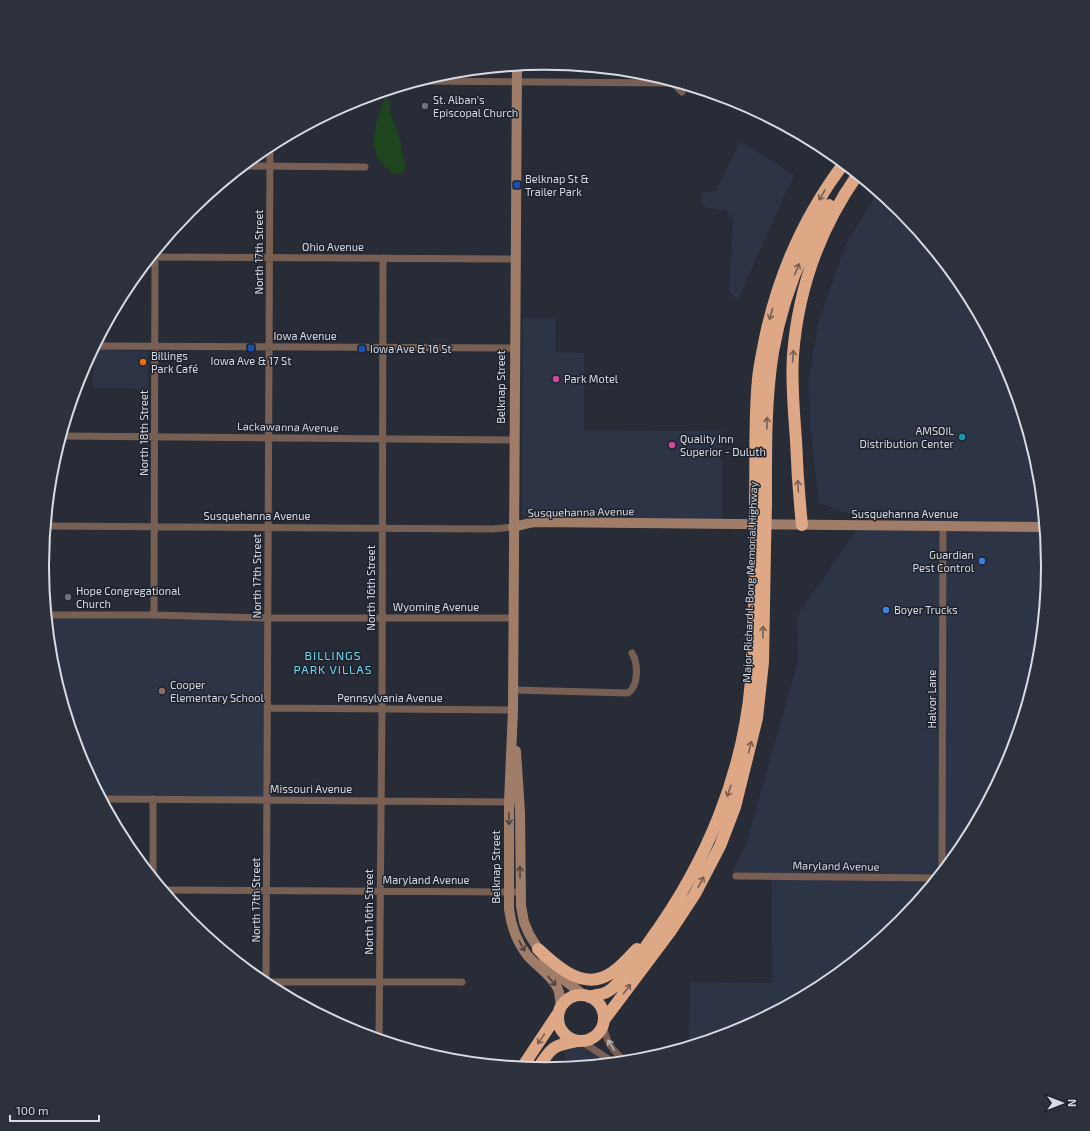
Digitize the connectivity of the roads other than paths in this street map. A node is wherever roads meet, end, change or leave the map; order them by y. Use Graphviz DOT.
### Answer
graph roads {
  1 [pos="516,71"];
  2 [pos="438,81"];
  3 [pos="516,82"];
  4 [pos="659,83"];
  5 [pos="677,87"];
  6 [pos="682,92"];
  7 [pos="270,152"];
  8 [pos="251,166"];
  9 [pos="270,166"];
  10 [pos="365,167"];
  11 [pos="841,167"];
  12 [pos="849,174"];
  13 [pos="855,179"];
  14 [pos="158,255"];
  15 [pos="270,257"];
  16 [pos="383,258"];
  17 [pos="515,259"];
  18 [pos="154,260"];
  19 [pos="100,346"];
  20 [pos="269,346"];
  21 [pos="155,347"];
  22 [pos="383,347"];
  23 [pos="514,348"];
  24 [pos="66,436"];
  25 [pos="155,436"];
  26 [pos="269,437"];
  27 [pos="382,439"];
  28 [pos="514,440"];
  29 [pos="761,504"];
  30 [pos="802,525"];
  31 [pos="51,526"];
  32 [pos="943,526"];
  33 [pos="154,527"];
  34 [pos="513,527"];
  35 [pos="1039,527"];
  36 [pos="268,528"];
  37 [pos="383,528"];
  38 [pos="760,548"];
  39 [pos="52,615"];
  40 [pos="154,615"];
  41 [pos="268,618"];
  42 [pos="513,618"];
  43 [pos="382,619"];
  44 [pos="632,653"];
  45 [pos="513,690"];
  46 [pos="268,708"];
  47 [pos="382,708"];
  48 [pos="513,710"];
  49 [pos="108,799"];
  50 [pos="154,799"];
  51 [pos="267,800"];
  52 [pos="381,801"];
  53 [pos="509,802"];
  54 [pos="520,802"];
  55 [pos="942,863"];
  56 [pos="153,870"];
  57 [pos="736,876"];
  58 [pos="930,878"];
  59 [pos="170,890"];
  60 [pos="267,890"];
  61 [pos="509,891"];
  62 [pos="381,892"];
  63 [pos="520,892"];
  64 [pos="661,926"];
  65 [pos="538,949"];
  66 [pos="265,975"];
  67 [pos="276,982"];
  68 [pos="380,982"];
  69 [pos="462,982"];
  70 [pos="586,996"];
  71 [pos="560,1009"];
  72 [pos="604,1023"];
  73 [pos="379,1033"];
  74 [pos="579,1041"];
  75 [pos="620,1055"];
  76 [pos="606,1057"];
  77 [pos="526,1061"];
  78 [pos="542,1062"];
  1 -- 3 [label="street, Belknap Street"];
  2 -- 3 [label="street"];
  3 -- 4 [label="street"];
  3 -- 17 [label="street, Belknap Street"];
  5 -- 6 [label="street"];
  7 -- 9 [label="street, North 17th Street"];
  8 -- 9 [label="street"];
  9 -- 10 [label="street"];
  9 -- 15 [label="street, North 17th Street"];
  11 -- 29 [label="highway, Major Richard I. Bong Memorial Highway, one-way"];
  29 -- 12 [label="highway, Major Richard I. Bong Memorial Highway, one-way"];
  30 -- 13 [label="highway, one-way"];
  14 -- 15 [label="street, Ohio Avenue"];
  15 -- 16 [label="street, Ohio Avenue"];
  15 -- 20 [label="street, North 17th Street"];
  16 -- 17 [label="street, Ohio Avenue"];
  16 -- 22 [label="street, North 16th Street"];
  17 -- 23 [label="street, Belknap Street"];
  18 -- 21 [label="street, North 18th Street"];
  19 -- 21 [label="street, Iowa Avenue"];
  20 -- 21 [label="street, Iowa Avenue"];
  20 -- 22 [label="street, Iowa Avenue"];
  20 -- 26 [label="street, North 17th Street"];
  21 -- 25 [label="street, North 18th Street"];
  22 -- 23 [label="street, Iowa Avenue"];
  22 -- 27 [label="street, North 16th Street"];
  23 -- 28 [label="street, Belknap Street"];
  24 -- 25 [label="street, Lackawanna Avenue"];
  25 -- 26 [label="street, Lackawanna Avenue"];
  25 -- 33 [label="street, North 18th Street"];
  26 -- 27 [label="street, Lackawanna Avenue"];
  26 -- 36 [label="street, North 17th Street"];
  27 -- 28 [label="street, Lackawanna Avenue"];
  27 -- 37 [label="street, North 16th Street"];
  28 -- 34 [label="street, Belknap Street"];
  29 -- 38 [label="highway, Major Richard I. Bong Memorial Highway, bridge"];
  30 -- 32 [label="street, Susquehanna Avenue"];
  30 -- 34 [label="street, Susquehanna Avenue"];
  31 -- 33 [label="street, Susquehanna Avenue"];
  32 -- 35 [label="street, Susquehanna Avenue"];
  32 -- 55 [label="street, Halvor Lane"];
  33 -- 36 [label="street, Susquehanna Avenue"];
  33 -- 40 [label="street, North 18th Street"];
  34 -- 37 [label="street, Susquehanna Avenue"];
  34 -- 42 [label="street, Belknap Street"];
  36 -- 37 [label="street, Susquehanna Avenue"];
  36 -- 41 [label="street, North 17th Street"];
  37 -- 43 [label="street, North 16th Street"];
  38 -- 64 [label="highway, Major Richard I. Bong Memorial Highway, one-way"];
  72 -- 38 [label="highway, Major Richard I. Bong Memorial Highway, one-way"];
  39 -- 40 [label="street, Wyoming Avenue"];
  40 -- 41 [label="street, Wyoming Avenue"];
  41 -- 43 [label="street, Wyoming Avenue"];
  41 -- 46 [label="street, North 17th Street"];
  42 -- 43 [label="street, Wyoming Avenue"];
  42 -- 45 [label="street, Belknap Street"];
  43 -- 47 [label="street, North 16th Street"];
  44 -- 45 [label="street"];
  45 -- 48 [label="street, Belknap Street"];
  46 -- 47 [label="street, Pennsylvania Avenue"];
  46 -- 51 [label="street, North 17th Street"];
  47 -- 48 [label="street, Pennsylvania Avenue"];
  47 -- 52 [label="street, North 16th Street"];
  48 -- 53 [label="street, Belknap Street"];
  48 -- 54 [label="street, Belknap Street"];
  49 -- 50 [label="street, Missouri Avenue"];
  50 -- 51 [label="street, Missouri Avenue"];
  50 -- 56 [label="street"];
  51 -- 52 [label="street, Missouri Avenue"];
  51 -- 60 [label="street, North 17th Street"];
  52 -- 53 [label="street, Missouri Avenue"];
  52 -- 62 [label="street, North 16th Street"];
  53 -- 54 [label="street, Missouri Avenue"];
  53 -- 61 [label="street, Belknap Street, one-way"];
  63 -- 54 [label="street, Belknap Street, one-way"];
  57 -- 58 [label="street, Maryland Avenue"];
  59 -- 60 [label="street, Maryland Avenue"];
  60 -- 62 [label="street, Maryland Avenue"];
  60 -- 66 [label="street, North 17th Street"];
  61 -- 62 [label="street, Maryland Avenue"];
  61 -- 63 [label="street, Maryland Avenue"];
  61 -- 71 [label="street, Belknap Street, one-way"];
  62 -- 68 [label="street, North 16th Street"];
  63 -- 65 [label="street, Belknap Street"];
  64 -- 65 [label="highway"];
  64 -- 70 [label="highway, Major Richard I. Bong Memorial Highway"];
  65 -- 70 [label="street, Belknap Street"];
  67 -- 68 [label="street"];
  68 -- 69 [label="street"];
  68 -- 73 [label="street, North 16th Street"];
  70 -- 71 [label="highway"];
  70 -- 72 [label="highway"];
  71 -- 74 [label="highway"];
  71 -- 77 [label="highway, one-way"];
  72 -- 74 [label="highway"];
  75 -- 72 [label="street, one-way"];
  74 -- 76 [label="street"];
  74 -- 78 [label="highway"];
}
